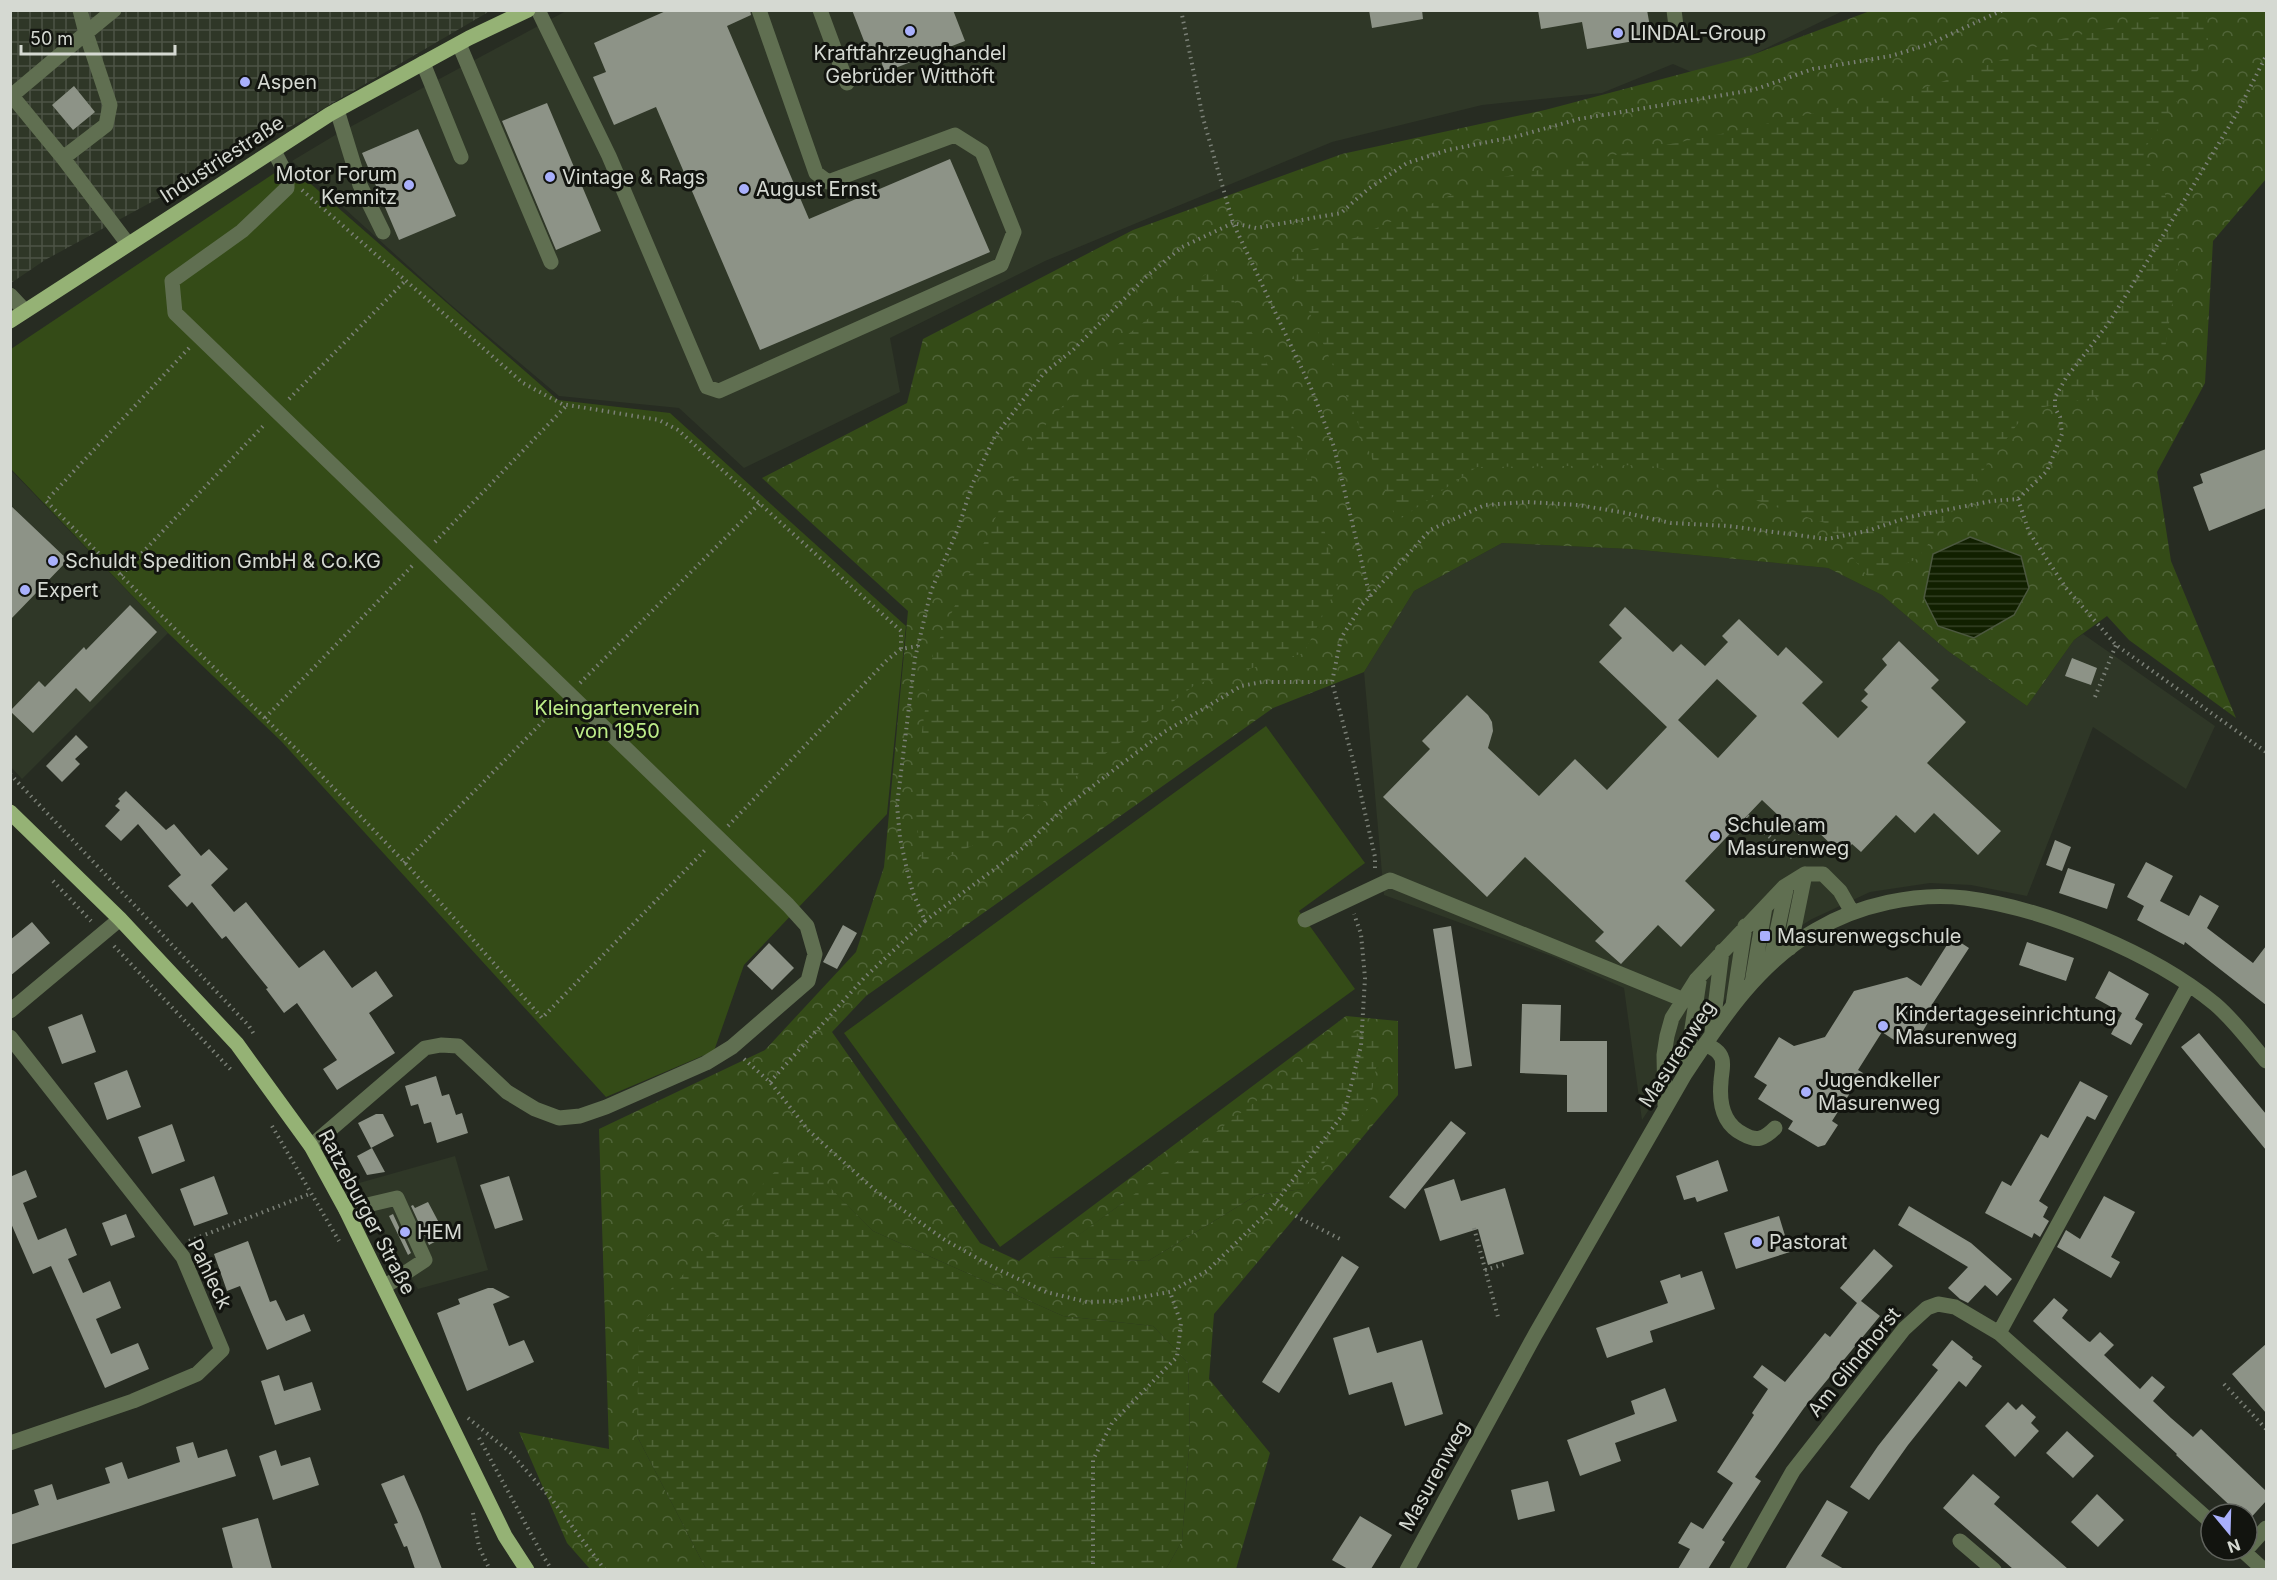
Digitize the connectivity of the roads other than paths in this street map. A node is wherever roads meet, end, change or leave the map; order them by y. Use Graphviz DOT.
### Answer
graph roads {
  1 [pos="80,10"];
  2 [pos="114,10"];
  3 [pos="528,10"];
  4 [pos="538,10"];
  5 [pos="759,10"];
  6 [pos="820,10"];
  7 [pos="86,33"];
  8 [pos="459,44"];
  9 [pos="423,63"];
  10 [pos="847,83"];
  11 [pos="11,97"];
  12 [pos="337,110"];
  13 [pos="274,151"];
  14 [pos="461,157"];
  15 [pos="63,158"];
  16 [pos="383,232"];
  17 [pos="128,244"];
  18 [pos="551,262"];
  19 [pos="10,295"];
  20 [pos="26,311"];
  21 [pos="10,321"];
  22 [pos="10,812"];
  23 [pos="1802,869"];
  24 [pos="1787,885"];
  25 [pos="1765,907"];
  26 [pos="1852,912"];
  27 [pos="120,920"];
  28 [pos="1305,920"];
  29 [pos="1745,926"];
  30 [pos="1790,948"];
  31 [pos="1722,951"];
  32 [pos="1770,964"];
  33 [pos="1700,976"];
  34 [pos="1752,983"];
  35 [pos="2188,986"];
  36 [pos="1684,1000"];
  37 [pos="1733,1005"];
  38 [pos="10,1011"];
  39 [pos="10,1037"];
  40 [pos="1708,1039"];
  41 [pos="2266,1061"];
  42 [pos="1685,1074"];
  43 [pos="1665,1108"];
  44 [pos="1775,1128"];
  45 [pos="311,1146"];
  46 [pos="346,1210"];
  47 [pos="384,1287"];
  48 [pos="1999,1333"];
  49 [pos="10,1443"];
  50 [pos="2199,1511"];
  51 [pos="1960,1541"];
  52 [pos="527,1569"];
  53 [pos="1407,1569"];
  54 [pos="1737,1569"];
  55 [pos="1994,1569"];
  1 -- 7 [label="street"];
  2 -- 7 [label="street"];
  3 -- 8 [label="main road, Industriestraße"];
  4 -- 5 [label="street"];
  6 -- 10 [label="street"];
  7 -- 11 [label="street"];
  7 -- 15 [label="street"];
  8 -- 9 [label="main road, Industriestraße"];
  8 -- 18 [label="street"];
  9 -- 12 [label="main road, Industriestraße"];
  9 -- 14 [label="street"];
  11 -- 15 [label="street"];
  12 -- 13 [label="main road, Industriestraße"];
  12 -- 16 [label="street"];
  13 -- 17 [label="main road, Industriestraße"];
  13 -- 45 [label="street"];
  15 -- 17 [label="street"];
  17 -- 20 [label="main road, Industriestraße"];
  19 -- 20 [label="street"];
  20 -- 21 [label="main road, Industriestraße"];
  22 -- 27 [label="main road, Ratzeburger Straße"];
  23 -- 24 [label="street"];
  23 -- 26 [label="street"];
  23 -- 30 [label="street"];
  24 -- 25 [label="street"];
  24 -- 32 [label="street"];
  25 -- 29 [label="street"];
  25 -- 34 [label="street"];
  26 -- 30 [label="street, Masurenweg"];
  26 -- 35 [label="street, Masurenweg"];
  27 -- 38 [label="street"];
  27 -- 45 [label="main road, Ratzeburger Straße"];
  28 -- 36 [label="street"];
  29 -- 31 [label="street"];
  29 -- 37 [label="street"];
  30 -- 32 [label="street, Masurenweg"];
  31 -- 33 [label="street"];
  31 -- 40 [label="street"];
  32 -- 34 [label="street, Masurenweg"];
  33 -- 36 [label="street"];
  33 -- 42 [label="street"];
  34 -- 37 [label="street, Masurenweg"];
  35 -- 41 [label="street, Masurenweg"];
  35 -- 48 [label="street"];
  36 -- 43 [label="street"];
  37 -- 40 [label="street, Masurenweg"];
  39 -- 49 [label="street, Pahleck"];
  40 -- 42 [label="street, Masurenweg"];
  40 -- 44 [label="street"];
  42 -- 43 [label="street, Masurenweg"];
  43 -- 53 [label="street, Masurenweg"];
  45 -- 46 [label="main road, Ratzeburger Straße"];
  46 -- 47 [label="main road, Ratzeburger Straße"];
  46 -- 47 [label="street"];
  47 -- 52 [label="main road, Ratzeburger Straße"];
  48 -- 50 [label="street, Am Glindhorst"];
  48 -- 54 [label="street, Am Glindhorst"];
  51 -- 55 [label="street"];
}
